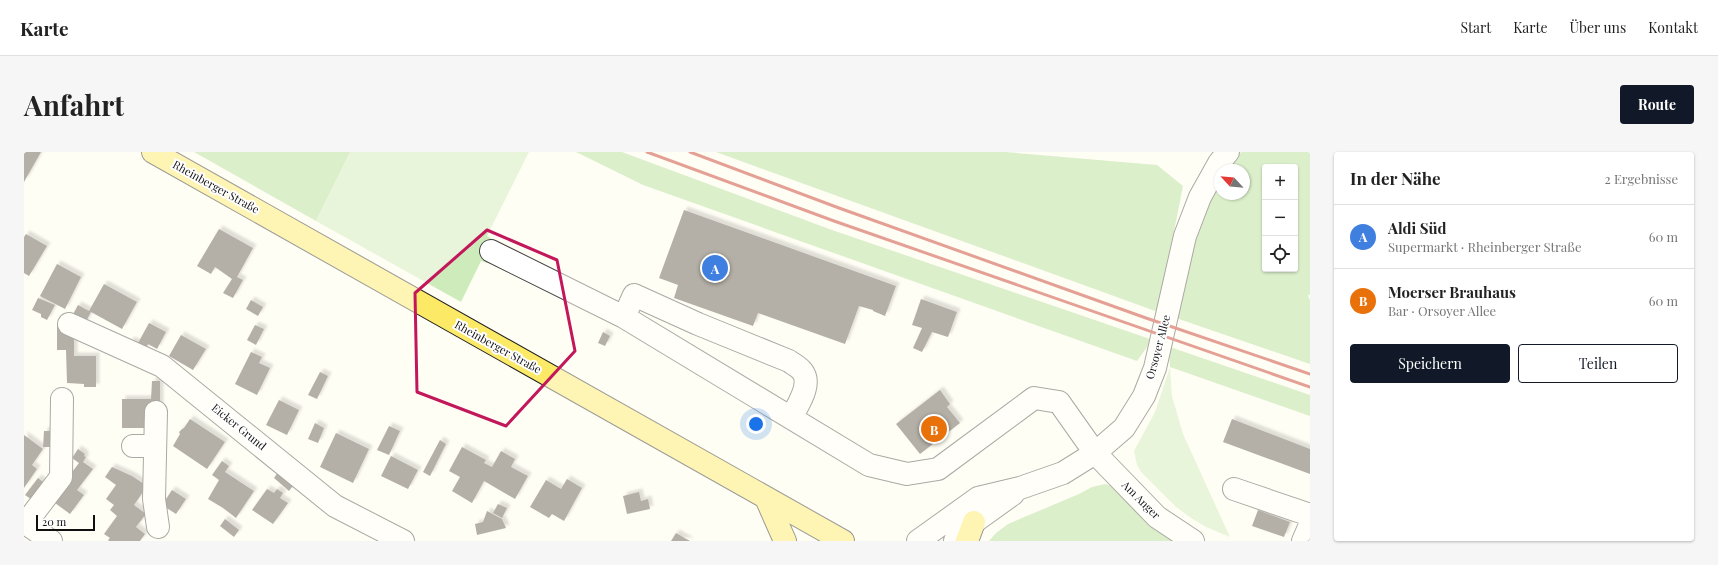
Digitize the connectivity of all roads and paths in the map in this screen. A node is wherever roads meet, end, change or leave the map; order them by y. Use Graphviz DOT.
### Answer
graph roads {
  1 [pos="153,152"];
  2 [pos="1228,152"];
  3 [pos="491,250"];
  4 [pos="624,317"];
  5 [pos="69,324"];
  6 [pos="62,399"];
  7 [pos="156,412"];
  8 [pos="791,418"];
  9 [pos="133,446"];
  10 [pos="155,446"];
  11 [pos="1095,453"];
  12 [pos="1020,488"];
  13 [pos="1234,489"];
  14 [pos="766,498"];
  15 [pos="1310,515"];
  16 [pos="25,523"];
  17 [pos="1310,525"];
  18 [pos="158,527"];
  19 [pos="971,532"];
  20 [pos="51,541"];
  21 [pos="402,541"];
  22 [pos="785,541"];
  23 [pos="843,541"];
  24 [pos="918,541"];
  25 [pos="955,541"];
  26 [pos="1193,541"];
  27 [pos="1303,541"];
  1 -- 14 [label="main road, Rheinberger Straße"];
  2 -- 11 [label="street, Orsoyer Allee"];
  3 -- 4 [label="street, Am Anger"];
  4 -- 8 [label="street, Am Anger"];
  4 -- 8 [label="street"];
  5 -- 21 [label="street, Eicker Grund"];
  6 -- 16 [label="street"];
  7 -- 10 [label="street"];
  8 -- 11 [label="street, Am Anger"];
  9 -- 10 [label="street"];
  10 -- 18 [label="street"];
  11 -- 12 [label="street, Orsoyer Allee"];
  11 -- 26 [label="street, Am Anger"];
  12 -- 19 [label="street, Orsoyer Allee"];
  12 -- 24 [label="street, Orsoyer Allee"];
  13 -- 15 [label="street"];
  14 -- 22 [label="main road"];
  14 -- 23 [label="main road, Rheinberger Straße"];
  16 -- 20 [label="street"];
  17 -- 27 [label="street"];
  19 -- 25 [label="street, Orsoyer Allee"];
}
